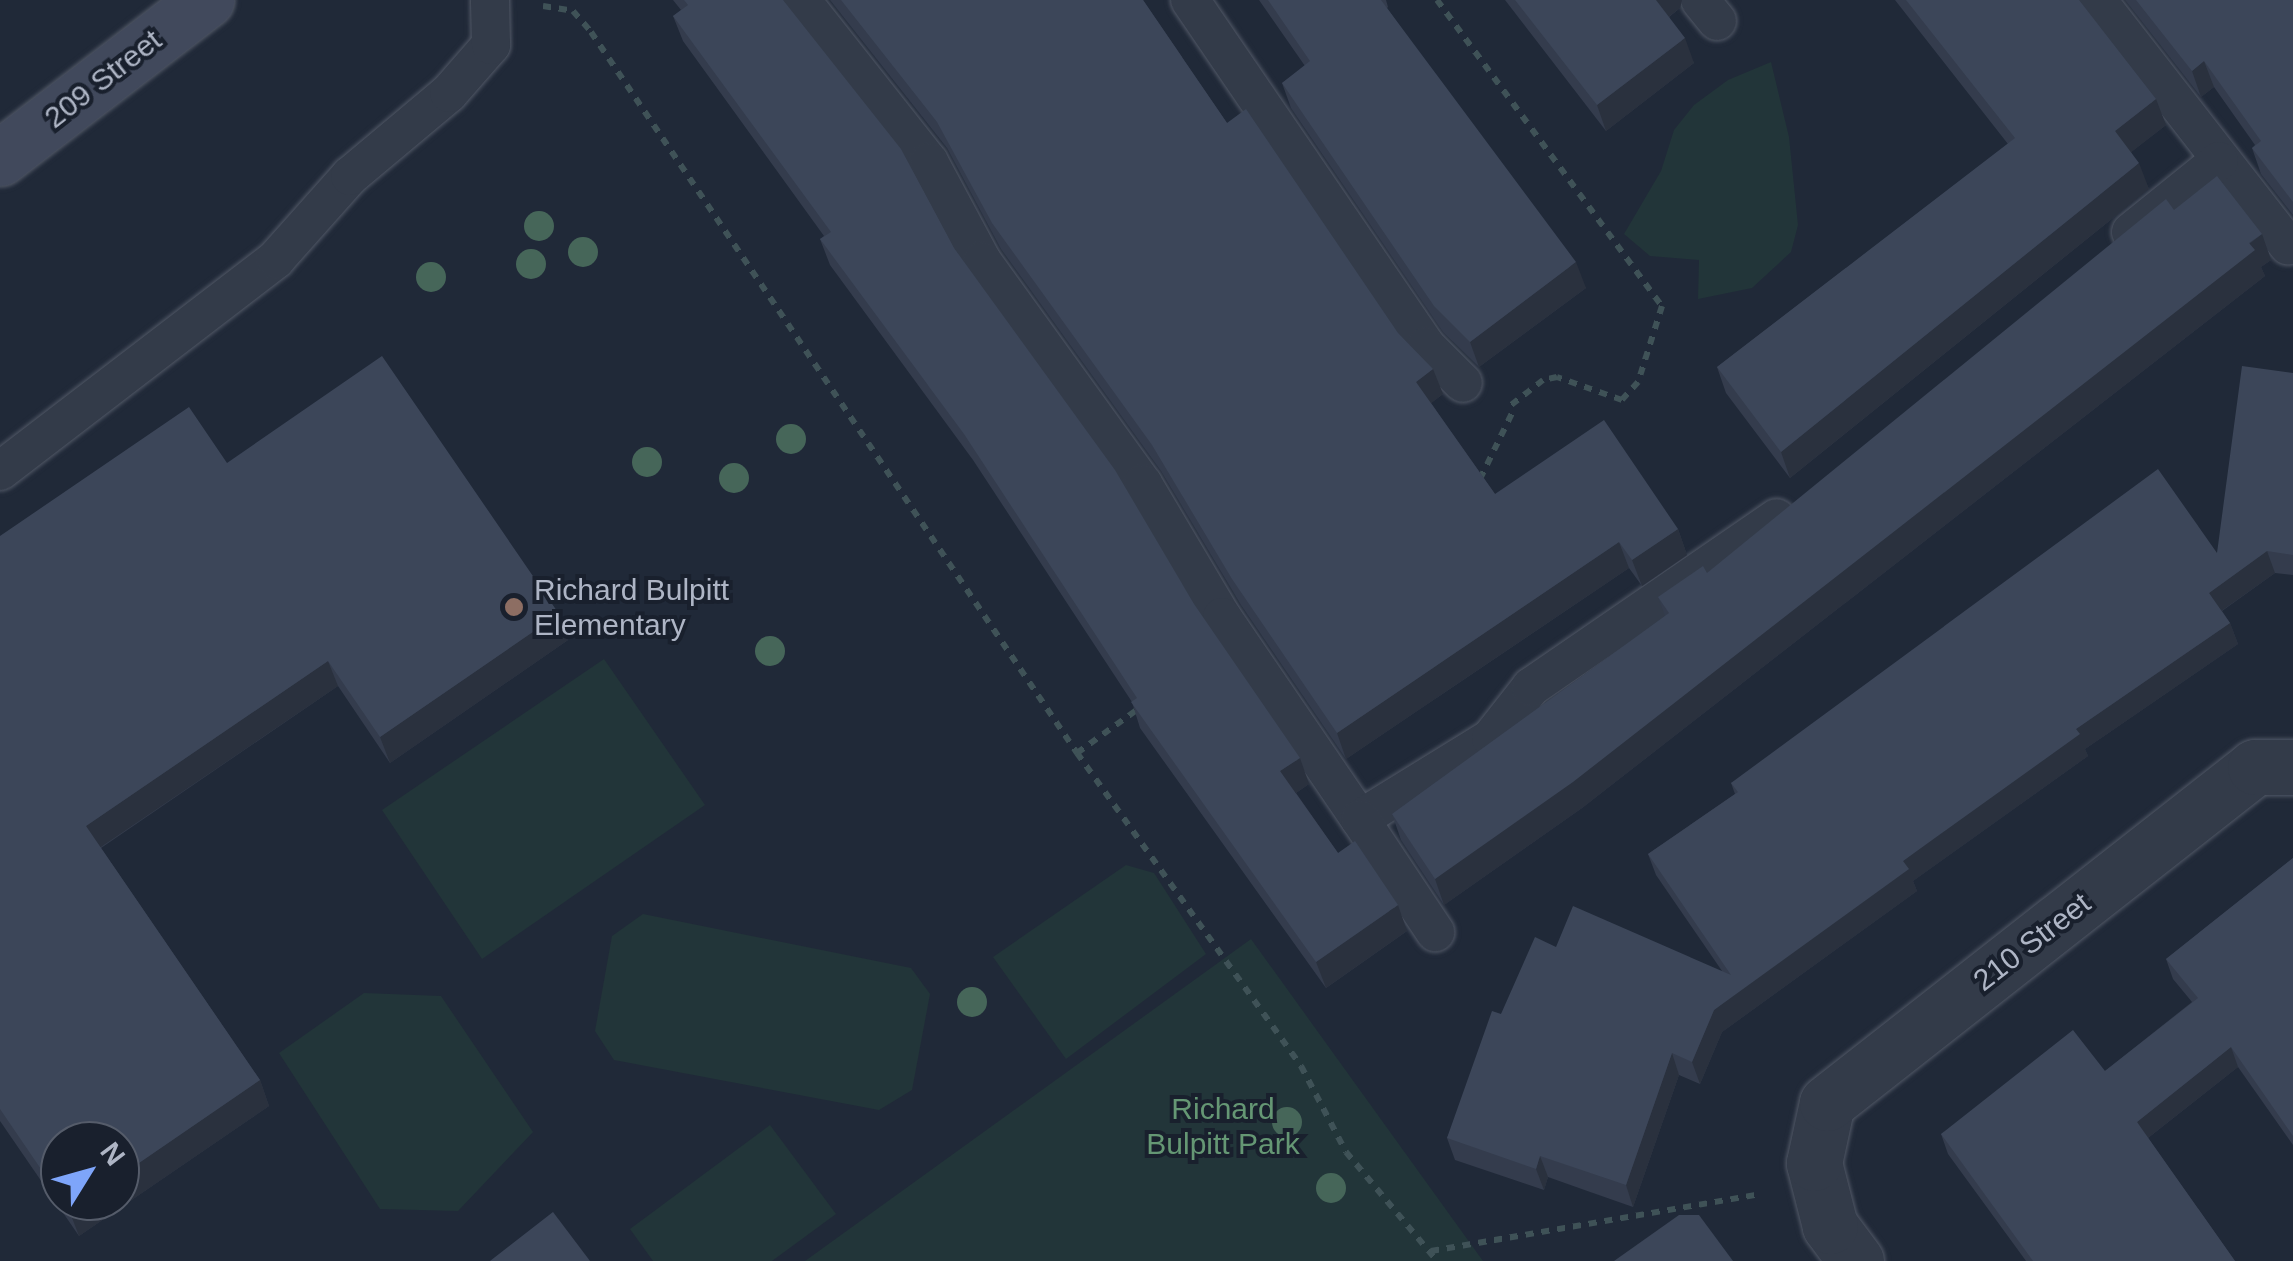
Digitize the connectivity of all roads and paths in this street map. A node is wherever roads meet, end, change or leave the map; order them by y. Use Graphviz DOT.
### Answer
graph roads {
  1 [pos="206,0"];
  2 [pos="490,0"];
  3 [pos="801,0"];
  4 [pos="1190,0"];
  5 [pos="1436,0"];
  6 [pos="2097,0"];
  7 [pos="532,5"];
  8 [pos="0,158"];
  9 [pos="2219,161"];
  10 [pos="2288,245"];
  11 [pos="2096,260"];
  12 [pos="1464,383"];
  13 [pos="1514,409"];
  14 [pos="0,472"];
  15 [pos="1478,483"];
  16 [pos="1806,495"];
  17 [pos="1141,708"];
  18 [pos="1077,753"];
  19 [pos="2293,767"];
  20 [pos="1360,819"];
  21 [pos="1434,932"];
  22 [pos="1815,1168"];
  23 [pos="1430,1251"];
  24 [pos="1437,1261"];
  25 [pos="1856,1261"];
  1 -- 8 [label="street, 209 Street"];
  2 -- 14 [label="lane"];
  3 -- 20 [label="lane"];
  4 -- 12 [label="lane"];
  5 -- 13 [label="path"];
  6 -- 9 [label="lane"];
  7 -- 18 [label="path"];
  9 -- 10 [label="lane"];
  9 -- 11 [label="lane"];
  12 -- 13 [label="path"];
  13 -- 15 [label="path"];
  16 -- 20 [label="lane"];
  17 -- 18 [label="path"];
  18 -- 23 [label="path"];
  19 -- 22 [label="street, 210 Street"];
  20 -- 21 [label="lane"];
  22 -- 23 [label="path"];
  22 -- 25 [label="street"];
  23 -- 24 [label="path"];
}
